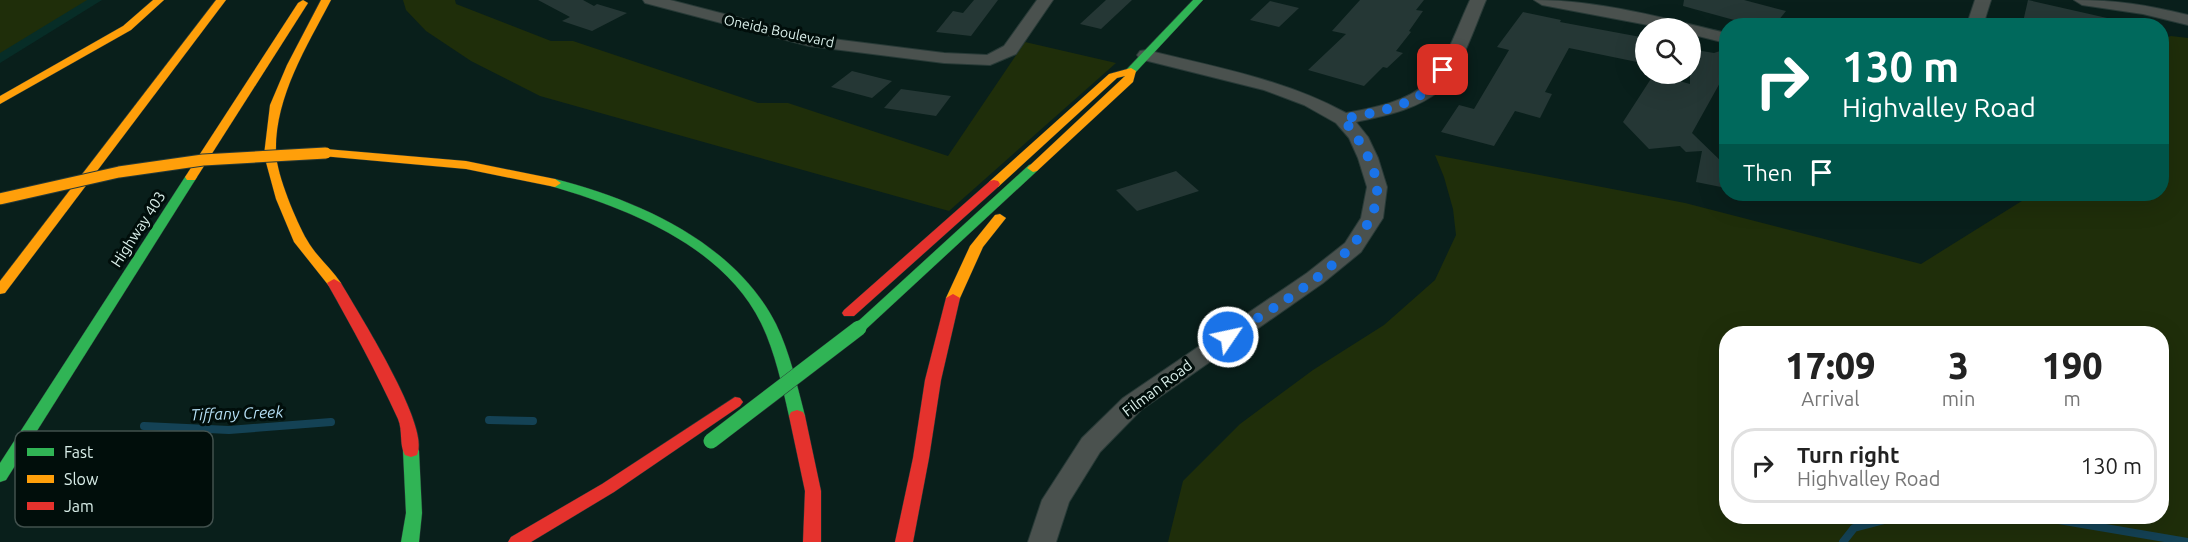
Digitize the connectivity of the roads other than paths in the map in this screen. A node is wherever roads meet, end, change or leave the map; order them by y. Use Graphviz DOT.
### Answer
graph roads {
  1 [pos="159,0"];
  2 [pos="221,0"];
  3 [pos="304,0"];
  4 [pos="326,0"];
  5 [pos="651,0"];
  6 [pos="1045,0"];
  7 [pos="1198,0"];
  8 [pos="1478,0"];
  9 [pos="1542,0"];
  10 [pos="1983,0"];
  11 [pos="2082,0"];
  12 [pos="1635,18"];
  13 [pos="1977,18"];
  14 [pos="2188,20"];
  15 [pos="1701,32"];
  16 [pos="1719,36"];
  17 [pos="1146,55"];
  18 [pos="1131,71"];
  19 [pos="0,101"];
  20 [pos="1343,119"];
  21 [pos="1056,149"];
  22 [pos="0,198"];
  23 [pos="0,290"];
  24 [pos="844,317"];
  25 [pos="798,354"];
  26 [pos="772,375"];
  27 [pos="740,399"];
  28 [pos="29,431"];
  29 [pos="706,444"];
  30 [pos="15,453"];
  31 [pos="0,476"];
  32 [pos="520,540"];
  33 [pos="410,542"];
  34 [pos="812,542"];
  35 [pos="904,542"];
  36 [pos="1042,542"];
  1 -- 19 [label="main road"];
  2 -- 23 [label="main road"];
  3 -- 28 [label="main road, Highway 403"];
  4 -- 33 [label="main road"];
  5 -- 6 [label="street, Oneida Boulevard"];
  7 -- 17 [label="main road"];
  8 -- 20 [label="street"];
  9 -- 12 [label="street"];
  10 -- 13 [label="street"];
  11 -- 14 [label="street"];
  15 -- 16 [label="street"];
  17 -- 18 [label="main road"];
  17 -- 20 [label="street, Filman Road"];
  18 -- 21 [label="main road"];
  18 -- 24 [label="main road"];
  20 -- 36 [label="street, Filman Road"];
  21 -- 29 [label="main road, bridge"];
  21 -- 35 [label="main road"];
  22 -- 34 [label="main road, bridge"];
  25 -- 26 [label="main road"];
  27 -- 32 [label="main road"];
  30 -- 31 [label="main road, Highway 403"];
}
